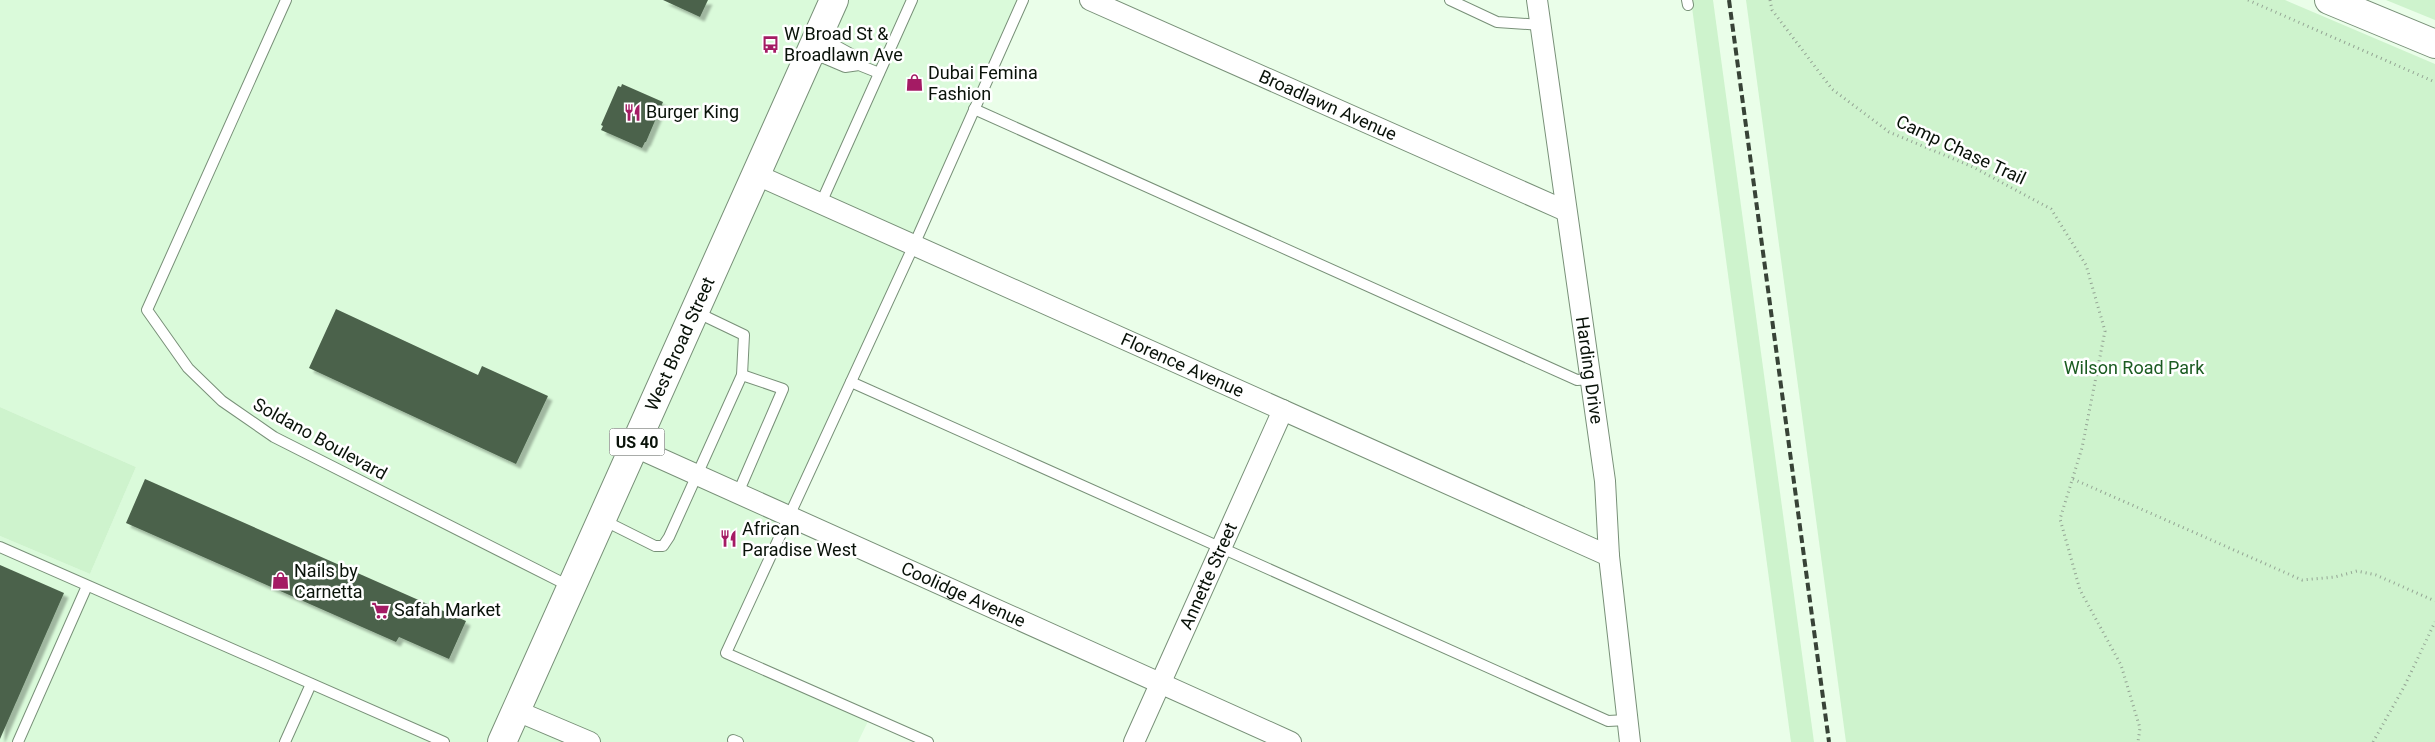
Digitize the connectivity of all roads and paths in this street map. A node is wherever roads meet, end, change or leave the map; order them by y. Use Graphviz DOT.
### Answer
graph roads {
  1 [pos="286,0"];
  2 [pos="834,0"];
  3 [pos="912,0"];
  4 [pos="1023,0"];
  5 [pos="1090,0"];
  6 [pos="1450,0"];
  7 [pos="1537,0"];
  8 [pos="1770,0"];
  9 [pos="2248,0"];
  10 [pos="2329,0"];
  11 [pos="1541,25"];
  12 [pos="2435,44"];
  13 [pos="814,45"];
  14 [pos="859,65"];
  15 [pos="879,73"];
  16 [pos="2435,82"];
  17 [pos="974,109"];
  18 [pos="757,175"];
  19 [pos="821,203"];
  20 [pos="1566,211"];
  21 [pos="914,245"];
  22 [pos="696,312"];
  23 [pos="742,375"];
  24 [pos="1591,379"];
  25 [pos="851,382"];
  26 [pos="1283,410"];
  27 [pos="635,447"];
  28 [pos="698,475"];
  29 [pos="2073,479"];
  30 [pos="738,493"];
  31 [pos="790,516"];
  32 [pos="603,520"];
  33 [pos="0,547"];
  34 [pos="1222,548"];
  35 [pos="1609,556"];
  36 [pos="87,586"];
  37 [pos="573,588"];
  38 [pos="2435,600"];
  39 [pos="2435,622"];
  40 [pos="311,684"];
  41 [pos="1161,684"];
  42 [pos="517,710"];
  43 [pos="1627,720"];
  44 [pos="18,742"];
  45 [pos="286,742"];
  46 [pos="444,742"];
  47 [pos="502,742"];
  48 [pos="590,742"];
  49 [pos="928,742"];
  50 [pos="1134,742"];
  51 [pos="1290,742"];
  52 [pos="1630,742"];
  53 [pos="2138,742"];
  54 [pos="2373,742"];
  1 -- 37 [label="lane, Soldano Boulevard"];
  2 -- 13 [label="main road, West Broad Street / US 40"];
  3 -- 15 [label="lane"];
  4 -- 17 [label="lane"];
  5 -- 20 [label="street, Broadlawn Avenue"];
  6 -- 11 [label="lane"];
  7 -- 11 [label="street, Harding Drive"];
  8 -- 29 [label="path, Camp Chase Trail"];
  9 -- 16 [label="path"];
  10 -- 12 [label="main road"];
  11 -- 20 [label="street, Harding Drive"];
  13 -- 14 [label="lane"];
  13 -- 14 [label="lane"];
  13 -- 18 [label="main road, West Broad Street / US 40"];
  14 -- 15 [label="lane"];
  15 -- 19 [label="lane"];
  17 -- 21 [label="lane"];
  17 -- 24 [label="lane"];
  18 -- 19 [label="street, Florence Avenue"];
  18 -- 22 [label="main road, West Broad Street / US 40"];
  19 -- 21 [label="street, Florence Avenue"];
  20 -- 24 [label="street, Harding Drive"];
  21 -- 25 [label="lane"];
  21 -- 26 [label="street, Florence Avenue"];
  22 -- 23 [label="lane"];
  22 -- 27 [label="main road, West Broad Street / US 40"];
  23 -- 28 [label="lane"];
  23 -- 30 [label="lane"];
  24 -- 35 [label="street, Harding Drive"];
  25 -- 31 [label="lane"];
  25 -- 34 [label="lane"];
  26 -- 34 [label="street, Annette Street"];
  26 -- 35 [label="street, Florence Avenue"];
  27 -- 28 [label="street, Coolidge Avenue"];
  27 -- 32 [label="main road, West Broad Street / US 40"];
  28 -- 30 [label="street, Coolidge Avenue"];
  28 -- 32 [label="lane"];
  29 -- 38 [label="path"];
  29 -- 53 [label="path, Camp Chase Trail"];
  30 -- 31 [label="street, Coolidge Avenue"];
  31 -- 41 [label="street, Coolidge Avenue"];
  31 -- 49 [label="lane"];
  32 -- 37 [label="main road, West Broad Street / US 40"];
  33 -- 36 [label="lane"];
  34 -- 41 [label="street, Annette Street"];
  34 -- 43 [label="lane"];
  35 -- 43 [label="street, Harding Drive"];
  36 -- 40 [label="lane"];
  36 -- 44 [label="lane"];
  37 -- 42 [label="main road, West Broad Street / US 40"];
  39 -- 54 [label="path"];
  40 -- 45 [label="lane"];
  40 -- 46 [label="lane"];
  41 -- 50 [label="street, Annette Street"];
  41 -- 51 [label="street, Coolidge Avenue"];
  42 -- 47 [label="main road, West Broad Street / US 40"];
  42 -- 48 [label="street"];
  43 -- 52 [label="street, Harding Drive"];
}
